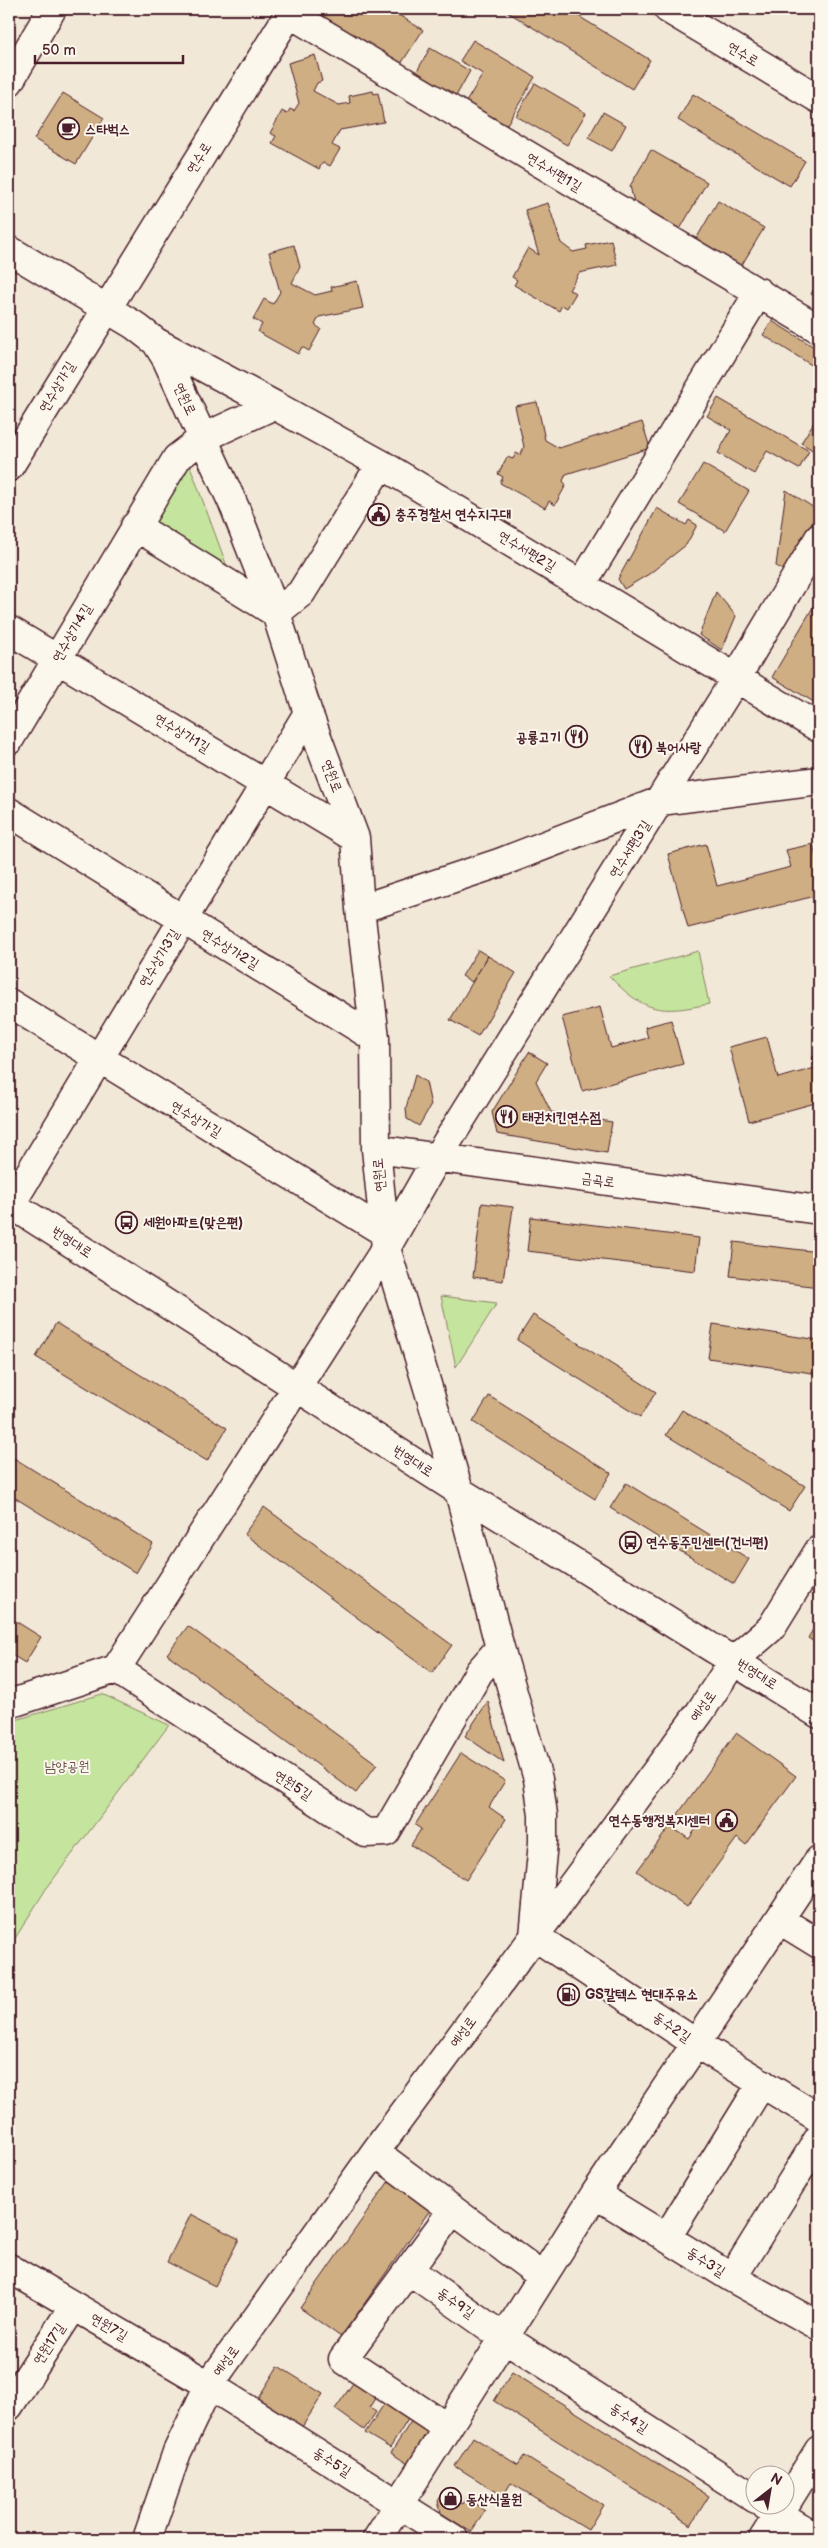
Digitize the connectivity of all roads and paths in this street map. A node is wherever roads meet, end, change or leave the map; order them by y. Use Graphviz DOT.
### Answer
graph roads {
  1 [pos="52,9"];
  2 [pos="668,9"];
  3 [pos="291,11"];
  4 [pos="9,82"];
  5 [pos="819,99"];
  6 [pos="9,250"];
  7 [pos="759,292"];
  8 [pos="106,307"];
  9 [pos="819,329"];
  10 [pos="156,342"];
  11 [pos="274,405"];
  12 [pos="203,438"];
  13 [pos="381,464"];
  14 [pos="9,467"];
  15 [pos="135,526"];
  16 [pos="819,538"];
  17 [pos="582,584"];
  18 [pos="276,612"];
  19 [pos="9,630"];
  20 [pos="57,659"];
  21 [pos="736,678"];
  22 [pos="308,712"];
  23 [pos="819,728"];
  24 [pos="9,740"];
  25 [pos="819,781"];
  26 [pos="265,782"];
  27 [pos="660,801"];
  28 [pos="9,812"];
  29 [pos="355,838"];
  30 [pos="360,909"];
  31 [pos="182,920"];
  32 [pos="9,1003"];
  33 [pos="375,1038"];
  34 [pos="98,1060"];
  35 [pos="376,1149"];
  36 [pos="437,1158"];
  37 [pos="10,1204"];
  38 [pos="819,1210"];
  39 [pos="385,1240"];
  40 [pos="296,1386"];
  41 [pos="459,1491"];
  42 [pos="819,1550"];
  43 [pos="500,1648"];
  44 [pos="734,1660"];
  45 [pos="116,1669"];
  46 [pos="9,1704"];
  47 [pos="819,1714"];
  48 [pos="819,1860"];
  49 [pos="780,1920"];
  50 [pos="534,1936"];
  51 [pos="819,1944"];
  52 [pos="697,2044"];
  53 [pos="762,2083"];
  54 [pos="819,2118"];
  55 [pos="819,2138"];
  56 [pos="375,2152"];
  57 [pos="595,2194"];
  58 [pos="452,2211"];
  59 [pos="666,2237"];
  60 [pos="9,2268"];
  61 [pos="409,2270"];
  62 [pos="542,2276"];
  63 [pos="732,2278"];
  64 [pos="73,2307"];
  65 [pos="819,2326"];
  66 [pos="503,2337"];
  67 [pos="209,2385"];
  68 [pos="9,2406"];
  69 [pos="446,2427"];
  70 [pos="819,2450"];
  71 [pos="796,2482"];
  72 [pos="746,2493"];
  73 [pos="399,2504"];
  74 [pos="774,2516"];
  75 [pos="790,2516"];
  76 [pos="147,2539"];
  77 [pos="377,2539"];
  78 [pos="454,2539"];
  79 [pos="763,2539"];
  80 [pos="819,2539"];
  1 -- 4 [label="street"];
  2 -- 5 [label="street, 연수로"];
  3 -- 7 [label="street, 연수서편1길"];
  3 -- 8 [label="street, 연수로"];
  6 -- 8 [label="street, 연원로"];
  7 -- 9 [label="street, 연수서편1길"];
  7 -- 17 [label="street"];
  8 -- 10 [label="street, 연원로"];
  8 -- 14 [label="street, 연수상가길"];
  10 -- 11 [label="street, 연수서편2길"];
  10 -- 12 [label="street, 연원로"];
  11 -- 12 [label="street"];
  11 -- 13 [label="street, 연수서편2길"];
  12 -- 15 [label="street, 연수상가4길"];
  12 -- 18 [label="street, 연원로"];
  13 -- 17 [label="street, 연수서편2길"];
  13 -- 18 [label="street"];
  15 -- 18 [label="street"];
  15 -- 20 [label="street, 연수상가4길"];
  16 -- 21 [label="street, 연수서편3길"];
  17 -- 21 [label="street, 연수서편2길"];
  18 -- 22 [label="street, 연원로"];
  19 -- 20 [label="street, 연수상가1길"];
  20 -- 24 [label="street, 연수상가4길"];
  20 -- 26 [label="street, 연수상가1길"];
  21 -- 23 [label="street, 연수서편2길"];
  21 -- 27 [label="street, 연수서편3길"];
  22 -- 26 [label="street, 연수상가3길"];
  22 -- 29 [label="street, 연원로"];
  25 -- 27 [label="street"];
  26 -- 29 [label="street, 연수상가1길"];
  26 -- 31 [label="street, 연수상가3길"];
  27 -- 30 [label="street"];
  27 -- 36 [label="street, 연수서편3길"];
  28 -- 31 [label="street, 연수상가2길"];
  29 -- 30 [label="street, 연원로"];
  30 -- 33 [label="street, 연원로"];
  31 -- 33 [label="street, 연수상가2길"];
  31 -- 34 [label="street, 연수상가3길"];
  32 -- 34 [label="street, 연수상가길"];
  33 -- 35 [label="street, 연원로"];
  34 -- 37 [label="street, 연수상가3길"];
  34 -- 39 [label="street, 연수상가길"];
  35 -- 36 [label="street, 금곡로"];
  35 -- 39 [label="street, 연원로"];
  36 -- 38 [label="street, 금곡로"];
  36 -- 39 [label="street, 연수서편3길"];
  37 -- 40 [label="street, 번영대로"];
  39 -- 40 [label="street"];
  39 -- 41 [label="street, 연원로"];
  40 -- 41 [label="street, 번영대로"];
  40 -- 45 [label="street"];
  41 -- 43 [label="street"];
  41 -- 44 [label="street, 번영대로"];
  42 -- 44 [label="street, 예성로"];
  43 -- 45 [label="street, 연원5길"];
  43 -- 50 [label="street"];
  44 -- 47 [label="street, 번영대로"];
  44 -- 50 [label="street, 예성로"];
  45 -- 46 [label="street"];
  48 -- 49 [label="street"];
  49 -- 51 [label="street"];
  49 -- 52 [label="street"];
  50 -- 52 [label="street, 동수2길"];
  50 -- 56 [label="street, 예성로"];
  52 -- 53 [label="street, 동수2길"];
  52 -- 57 [label="street"];
  53 -- 54 [label="street, 동수2길"];
  53 -- 59 [label="street"];
  55 -- 63 [label="street"];
  56 -- 58 [label="street"];
  56 -- 67 [label="street, 예성로"];
  57 -- 59 [label="street, 동수3길"];
  57 -- 62 [label="street"];
  58 -- 61 [label="street"];
  58 -- 62 [label="street"];
  59 -- 63 [label="street, 동수3길"];
  60 -- 64 [label="street, 연원7길"];
  61 -- 66 [label="street, 동수9길"];
  61 -- 69 [label="street"];
  62 -- 66 [label="street"];
  63 -- 65 [label="street, 동수3길"];
  64 -- 67 [label="street, 연원7길"];
  64 -- 68 [label="street, 연원17길"];
  66 -- 69 [label="street"];
  66 -- 72 [label="street, 동수4길"];
  67 -- 73 [label="street, 동수5길"];
  67 -- 76 [label="street, 예성로"];
  69 -- 73 [label="street"];
  70 -- 71 [label="street"];
  73 -- 77 [label="street"];
  73 -- 78 [label="street, 동수5길"];
  74 -- 79 [label="street"];
  75 -- 80 [label="street"];
}
